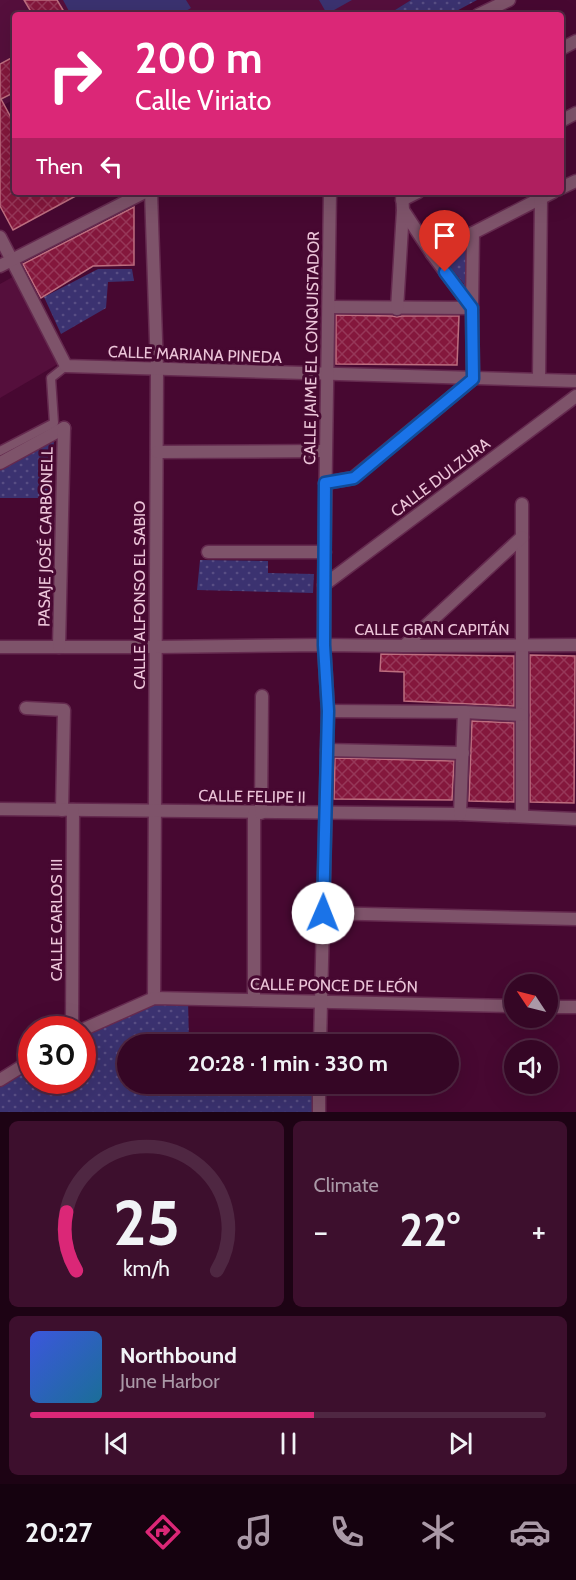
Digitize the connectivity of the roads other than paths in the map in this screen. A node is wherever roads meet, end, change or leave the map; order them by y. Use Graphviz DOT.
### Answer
graph roads {
  1 [pos="509,0"];
  2 [pos="484,12"];
  3 [pos="139,195"];
  4 [pos="151,195"];
  5 [pos="330,195"];
  6 [pos="547,195"];
  7 [pos="541,198"];
  8 [pos="402,201"];
  9 [pos="473,233"];
  10 [pos="0,237"];
  11 [pos="432,254"];
  12 [pos="6,263"];
  13 [pos="329,307"];
  14 [pos="472,308"];
  15 [pos="397,309"];
  16 [pos="66,366"];
  17 [pos="157,369"];
  18 [pos="327,375"];
  19 [pos="473,379"];
  20 [pos="539,379"];
  21 [pos="576,381"];
  22 [pos="576,396"];
  23 [pos="0,451"];
  24 [pos="325,451"];
  25 [pos="157,452"];
  26 [pos="0,463"];
  27 [pos="325,483"];
  28 [pos="522,504"];
  29 [pos="522,537"];
  30 [pos="208,552"];
  31 [pos="325,552"];
  32 [pos="324,585"];
  33 [pos="324,645"];
  34 [pos="522,645"];
  35 [pos="576,645"];
  36 [pos="404,646"];
  37 [pos="0,647"];
  38 [pos="59,647"];
  39 [pos="156,647"];
  40 [pos="262,696"];
  41 [pos="26,708"];
  42 [pos="328,711"];
  43 [pos="464,712"];
  44 [pos="522,715"];
  45 [pos="327,750"];
  46 [pos="463,753"];
  47 [pos="0,809"];
  48 [pos="67,810"];
  49 [pos="155,812"];
  50 [pos="257,813"];
  51 [pos="325,813"];
  52 [pos="460,814"];
  53 [pos="522,816"];
  54 [pos="576,819"];
  55 [pos="323,913"];
  56 [pos="576,919"];
  57 [pos="154,998"];
  58 [pos="254,1000"];
  59 [pos="320,1002"];
  60 [pos="504,1006"];
  61 [pos="558,1007"];
  62 [pos="576,1007"];
  63 [pos="72,1016"];
  64 [pos="96,1024"];
  65 [pos="320,1034"];
  66 [pos="18,1069"];
  67 [pos="0,1080"];
  68 [pos="319,1094"];
  69 [pos="319,1112"];
  1 -- 2 [label="street"];
  3 -- 12 [label="street"];
  4 -- 17 [label="street, CALLE ALFONSO EL SABIO"];
  5 -- 13 [label="street, CALLE JAIME EL CONQUISTADOR"];
  6 -- 7 [label="street"];
  7 -- 9 [label="street"];
  7 -- 20 [label="street"];
  8 -- 11 [label="street"];
  8 -- 15 [label="street"];
  9 -- 11 [label="street"];
  9 -- 14 [label="street"];
  10 -- 12 [label="street"];
  11 -- 14 [label="street"];
  12 -- 16 [label="street"];
  13 -- 15 [label="street"];
  13 -- 18 [label="street, CALLE JAIME EL CONQUISTADOR"];
  14 -- 15 [label="street"];
  14 -- 19 [label="street"];
  16 -- 17 [label="street, CALLE MARIANA PINEDA"];
  16 -- 23 [label="street"];
  17 -- 18 [label="street, CALLE MARIANA PINEDA"];
  17 -- 25 [label="street, CALLE ALFONSO EL SABIO"];
  18 -- 19 [label="street, CALLE MARIANA PINEDA"];
  18 -- 24 [label="street, CALLE JAIME EL CONQUISTADOR"];
  19 -- 20 [label="street, CALLE MARIANA PINEDA"];
  19 -- 27 [label="street"];
  20 -- 21 [label="street, CALLE MARIANA PINEDA"];
  22 -- 32 [label="street, CALLE DULZURA"];
  24 -- 25 [label="street"];
  24 -- 27 [label="street, CALLE JAIME EL CONQUISTADOR"];
  25 -- 39 [label="street, CALLE ALFONSO EL SABIO"];
  26 -- 38 [label="street, PASAJE JOSÉ CARBONELL"];
  27 -- 31 [label="street, CALLE JAIME EL CONQUISTADOR"];
  28 -- 29 [label="street"];
  29 -- 34 [label="street"];
  29 -- 36 [label="street"];
  30 -- 31 [label="street"];
  31 -- 32 [label="street, CALLE JAIME EL CONQUISTADOR"];
  32 -- 33 [label="street, CALLE JAIME EL CONQUISTADOR"];
  33 -- 36 [label="street, CALLE GRAN CAPITÁN"];
  33 -- 39 [label="street, CALLE GRAN CAPITÁN"];
  33 -- 42 [label="street, CALLE JAIME EL CONQUISTADOR"];
  34 -- 35 [label="street, CALLE GRAN CAPITÁN"];
  34 -- 36 [label="street, CALLE GRAN CAPITÁN"];
  34 -- 44 [label="street"];
  37 -- 38 [label="street, CALLE GRAN CAPITÁN"];
  38 -- 39 [label="street, CALLE GRAN CAPITÁN"];
  39 -- 49 [label="street, CALLE ALFONSO EL SABIO"];
  40 -- 50 [label="street"];
  41 -- 48 [label="street, CALLE CARLOS III"];
  42 -- 43 [label="street"];
  42 -- 45 [label="street, CALLE JAIME EL CONQUISTADOR"];
  43 -- 44 [label="street"];
  43 -- 46 [label="street"];
  44 -- 53 [label="street"];
  45 -- 46 [label="street"];
  45 -- 51 [label="street, CALLE JAIME EL CONQUISTADOR"];
  46 -- 52 [label="street"];
  47 -- 48 [label="street, CALLE FELIPE II"];
  48 -- 49 [label="street, CALLE FELIPE II"];
  48 -- 63 [label="street, CALLE CARLOS III"];
  49 -- 50 [label="street, CALLE FELIPE II"];
  49 -- 57 [label="street, CALLE ALFONSO EL SABIO"];
  50 -- 51 [label="street, CALLE FELIPE II"];
  50 -- 58 [label="street"];
  51 -- 52 [label="street, CALLE FELIPE II"];
  51 -- 55 [label="street, CALLE JAIME EL CONQUISTADOR"];
  52 -- 53 [label="street, CALLE FELIPE II"];
  53 -- 54 [label="street, CALLE FELIPE II"];
  55 -- 56 [label="street"];
  55 -- 59 [label="street, CALLE JAIME EL CONQUISTADOR"];
  57 -- 58 [label="street, CALLE PONCE DE LEÓN"];
  57 -- 64 [label="street"];
  58 -- 59 [label="street, CALLE PONCE DE LEÓN"];
  59 -- 60 [label="street, CALLE PONCE DE LEÓN"];
  59 -- 65 [label="street, CALLE JAIME EL CONQUISTADOR"];
  61 -- 62 [label="street"];
  66 -- 67 [label="street"];
  68 -- 69 [label="street"];
}
